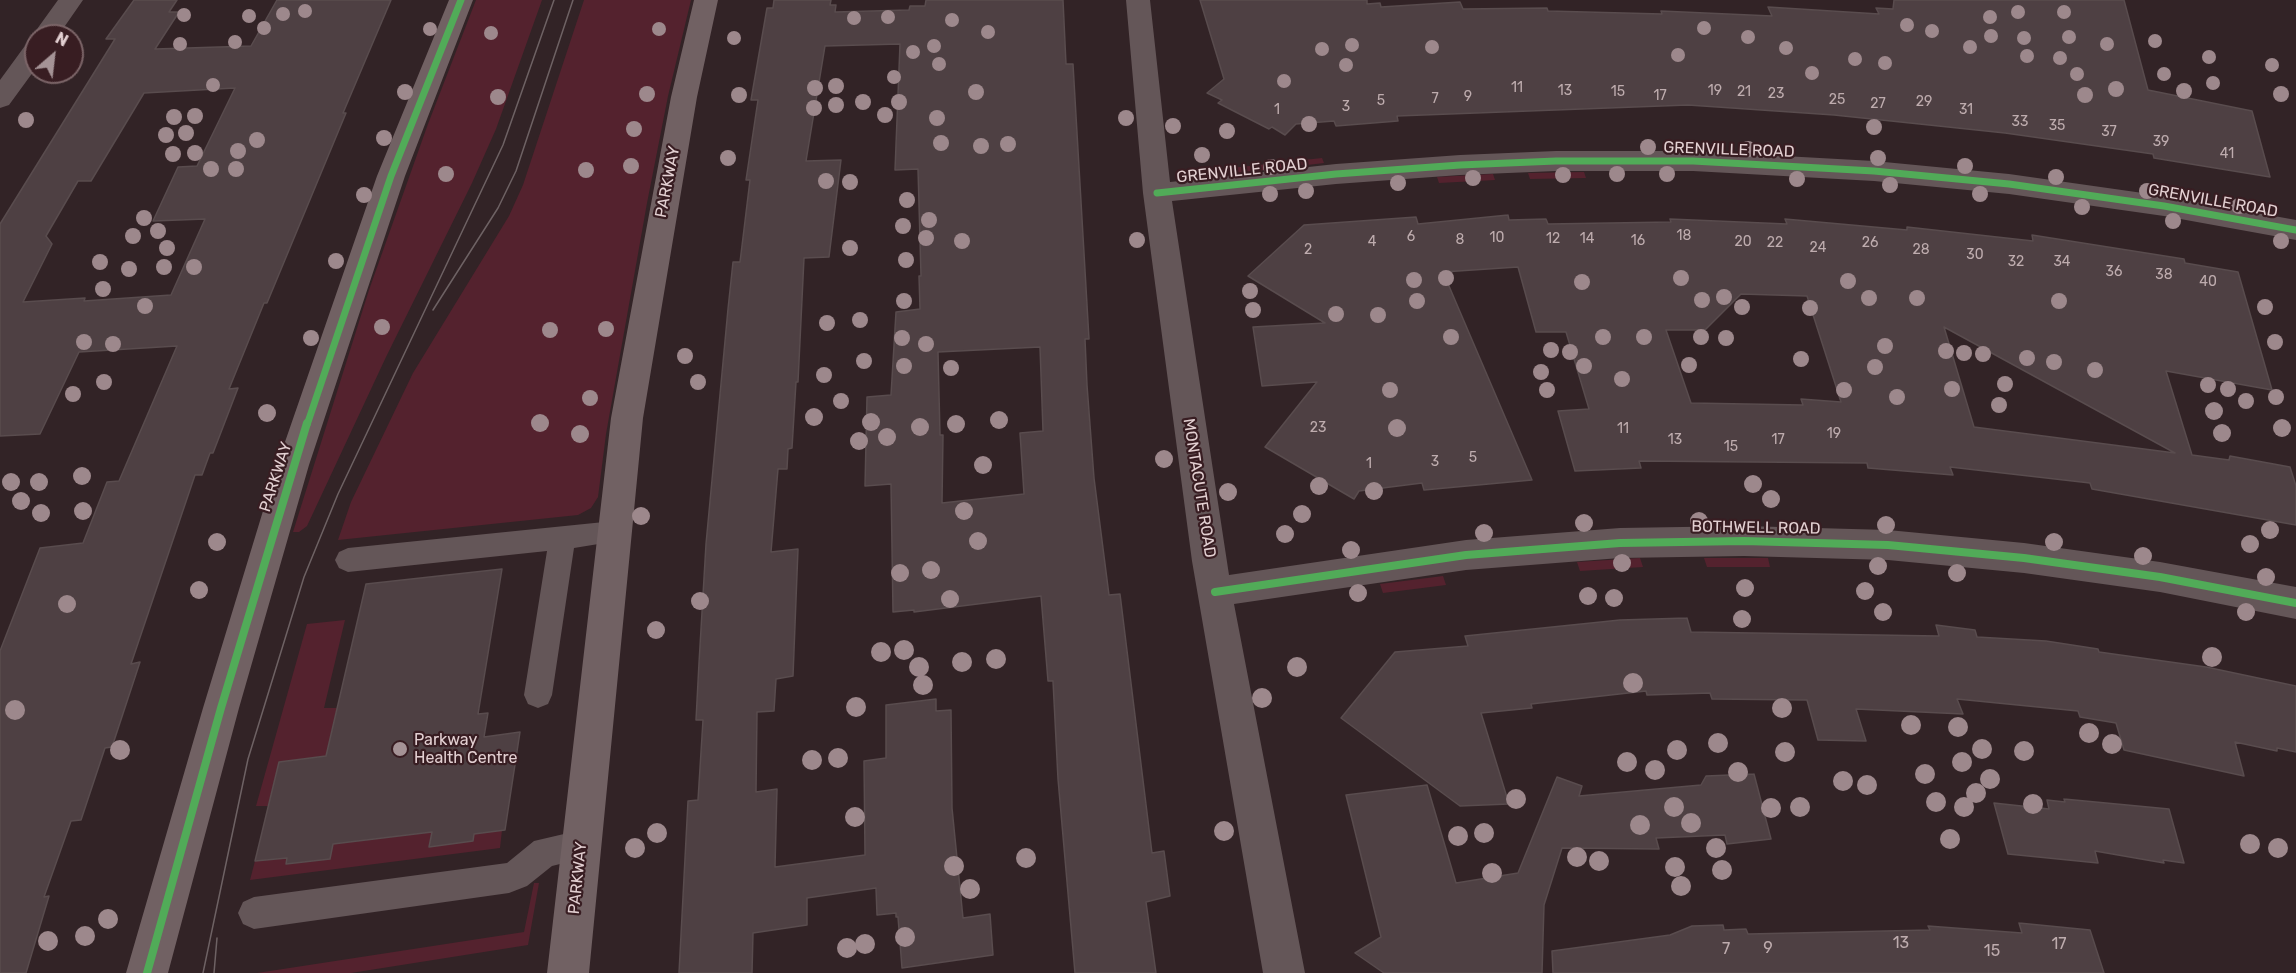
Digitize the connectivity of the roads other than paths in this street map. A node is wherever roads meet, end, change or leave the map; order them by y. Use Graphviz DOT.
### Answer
graph roads {
  1 [pos="71,0"];
  2 [pos="461,0"];
  3 [pos="706,0"];
  4 [pos="1138,0"];
  5 [pos="54,24"];
  6 [pos="24,66"];
  7 [pos="0,99"];
  8 [pos="1157,193"];
  9 [pos="2296,230"];
  10 [pos="614,532"];
  11 [pos="562,538"];
  12 [pos="348,560"];
  13 [pos="1215,592"];
  14 [pos="2296,603"];
  15 [pos="538,695"];
  16 [pos="581,845"];
  17 [pos="254,913"];
  18 [pos="147,973"];
  19 [pos="568,973"];
  20 [pos="1284,973"];
  1 -- 5 [label="street"];
  2 -- 18 [label="street, PARKWAY"];
  3 -- 10 [label="street, PARKWAY"];
  4 -- 8 [label="street, MONTACUTE ROAD"];
  6 -- 7 [label="street"];
  8 -- 9 [label="street, GRENVILLE ROAD"];
  8 -- 13 [label="street, MONTACUTE ROAD"];
  10 -- 11 [label="lane"];
  10 -- 16 [label="street, PARKWAY"];
  11 -- 12 [label="lane"];
  11 -- 15 [label="lane"];
  13 -- 14 [label="street, BOTHWELL ROAD"];
  13 -- 20 [label="street, MONTACUTE ROAD"];
  16 -- 17 [label="lane"];
  16 -- 19 [label="street, PARKWAY"];
}
